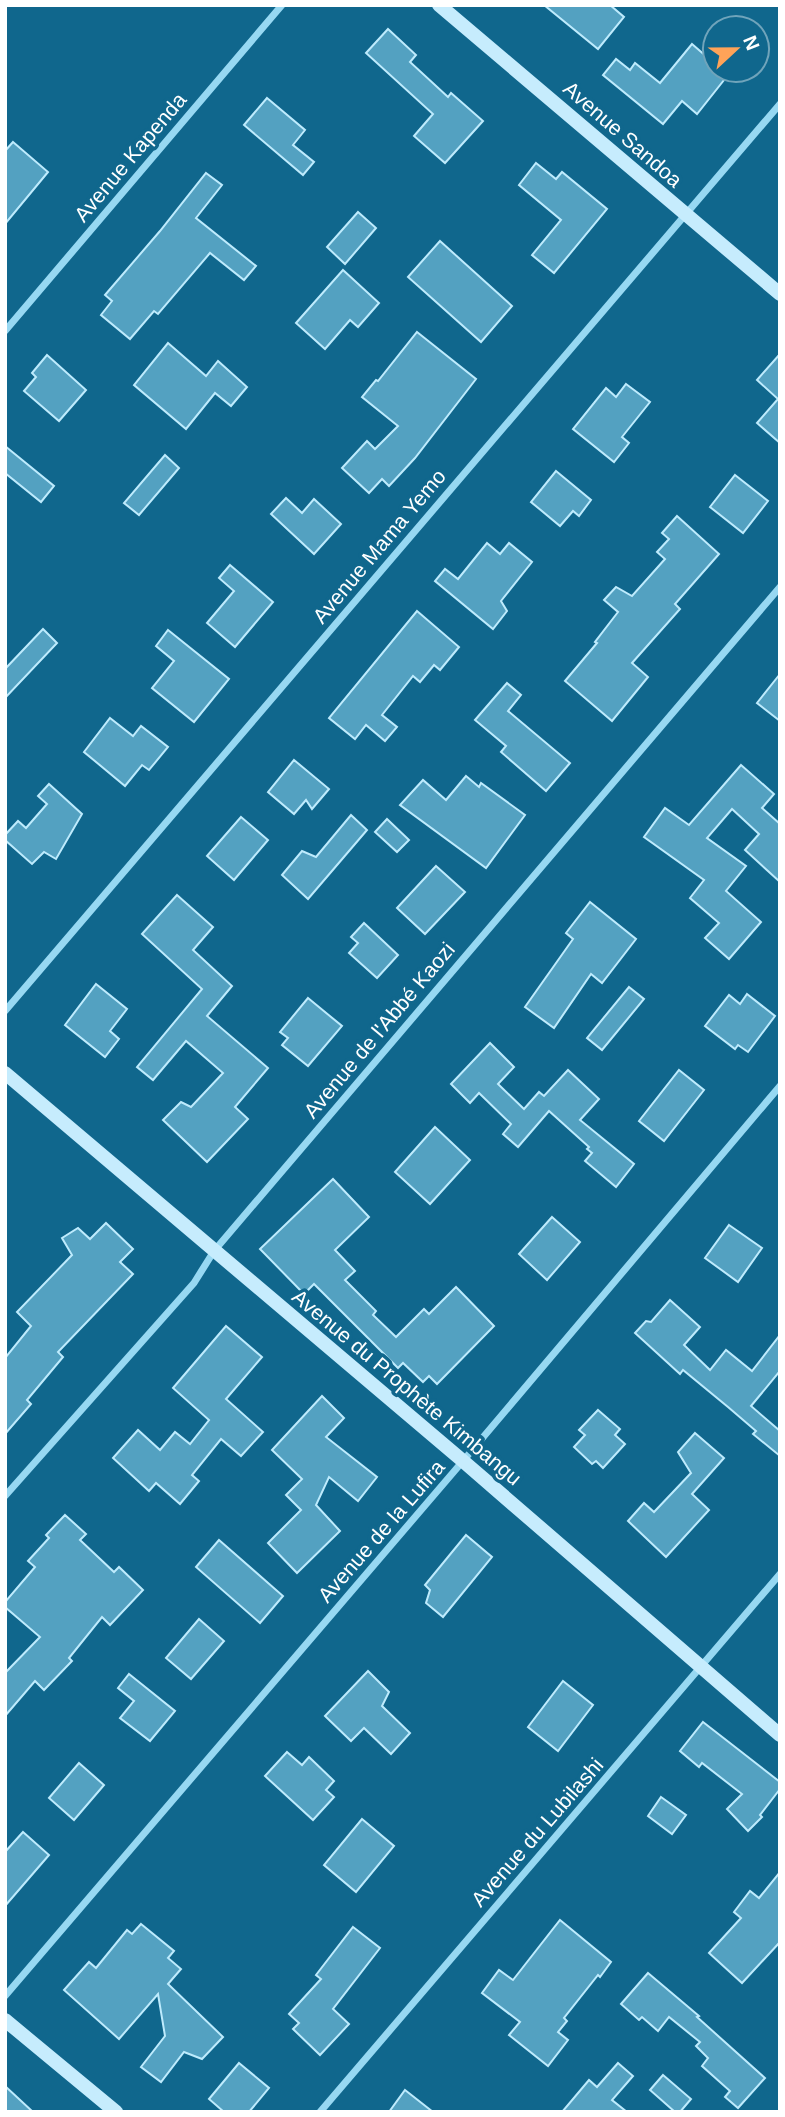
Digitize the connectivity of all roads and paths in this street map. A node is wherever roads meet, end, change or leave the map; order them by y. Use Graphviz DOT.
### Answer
graph roads {
  1 [pos="282,5"];
  2 [pos="439,5"];
  3 [pos="780,104"];
  4 [pos="685,215"];
  5 [pos="780,294"];
  6 [pos="5,331"];
  7 [pos="780,587"];
  8 [pos="5,1011"];
  9 [pos="5,1073"];
  10 [pos="780,1086"];
  11 [pos="214,1251"];
  12 [pos="463,1461"];
  13 [pos="5,1496"];
  14 [pos="780,1574"];
  15 [pos="700,1667"];
  16 [pos="780,1735"];
  17 [pos="5,1996"];
  18 [pos="5,2020"];
  19 [pos="116,2112"];
  20 [pos="320,2112"];
  1 -- 6 [label="street, Avenue Kapenda"];
  2 -- 4 [label="street, Avenue Sandoa"];
  3 -- 4 [label="street, Avenue Mama Yemo"];
  4 -- 5 [label="street, Avenue Sandoa"];
  4 -- 8 [label="street, Avenue Mama Yemo"];
  7 -- 11 [label="street, Avenue de l'Abbé Kaozi"];
  9 -- 11 [label="street, Avenue du Prophète Kimbangu"];
  10 -- 12 [label="street, Avenue de la Lufira"];
  11 -- 12 [label="street, Avenue du Prophète Kimbangu"];
  11 -- 13 [label="street, Avenue de l'Abbé Kaozi"];
  12 -- 15 [label="street, Avenue du Prophète Kimbangu"];
  12 -- 17 [label="street, Avenue de la Lufira"];
  14 -- 15 [label="street, Avenue du Lubilashi"];
  15 -- 16 [label="street, Avenue du Prophète Kimbangu"];
  15 -- 20 [label="street, Avenue du Lubilashi"];
  18 -- 19 [label="street"];
}
